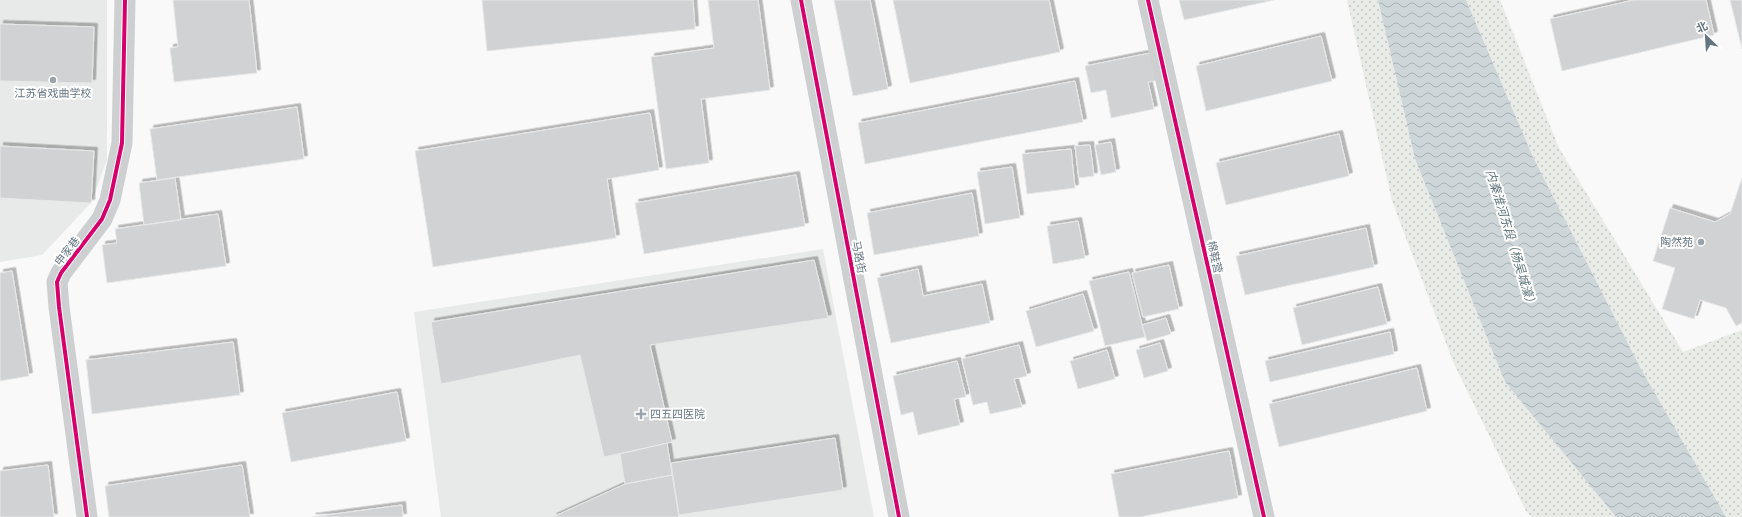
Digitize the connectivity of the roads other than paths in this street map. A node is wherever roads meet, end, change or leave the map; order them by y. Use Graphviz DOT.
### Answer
graph roads {
  1 [pos="125,0"];
  2 [pos="801,0"];
  3 [pos="1148,0"];
  4 [pos="87,517"];
  5 [pos="899,517"];
  6 [pos="1264,517"];
  1 -- 4 [label="street, 申家巷"];
  2 -- 5 [label="street, 马路街"];
  3 -- 6 [label="street, 棉鞋营"];
}
